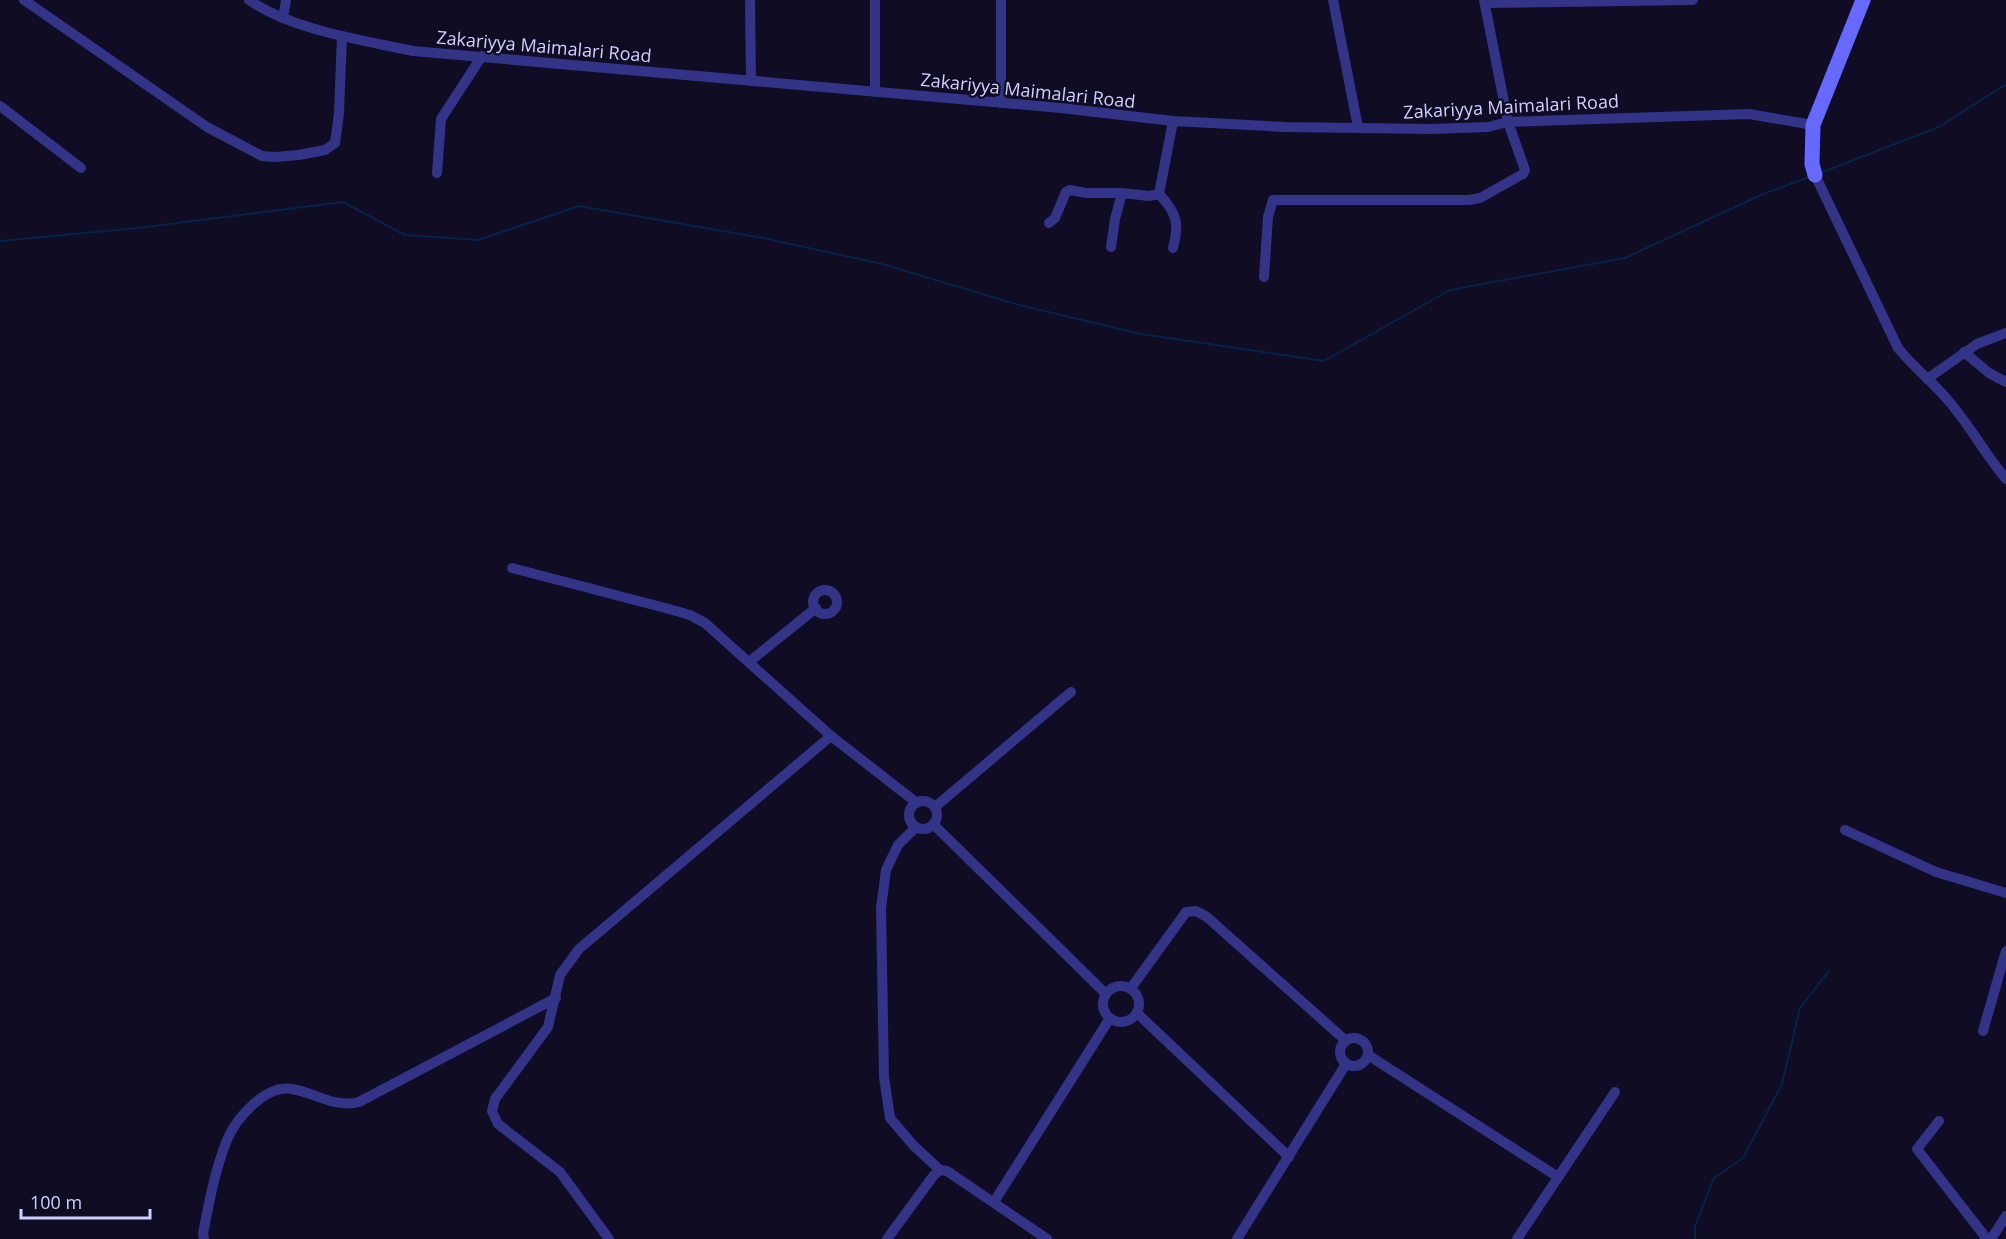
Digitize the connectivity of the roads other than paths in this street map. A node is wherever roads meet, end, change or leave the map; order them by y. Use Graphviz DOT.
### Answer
graph roads {
  1 [pos="24,0"];
  2 [pos="249,0"];
  3 [pos="286,0"];
  4 [pos="750,0"];
  5 [pos="875,0"];
  6 [pos="1001,0"];
  7 [pos="1334,0"];
  8 [pos="1693,0"];
  9 [pos="1863,0"];
  10 [pos="1485,2"];
  11 [pos="283,18"];
  12 [pos="342,36"];
  13 [pos="482,56"];
  14 [pos="751,81"];
  15 [pos="875,92"];
  16 [pos="1001,103"];
  17 [pos="0,106"];
  18 [pos="1173,121"];
  19 [pos="1508,122"];
  20 [pos="1813,125"];
  21 [pos="1358,127"];
  22 [pos="81,168"];
  23 [pos="1813,171"];
  24 [pos="437,173"];
  25 [pos="1122,193"];
  26 [pos="1159,194"];
  27 [pos="1049,223"];
  28 [pos="1111,247"];
  29 [pos="1173,248"];
  30 [pos="1264,277"];
  31 [pos="2006,333"];
  32 [pos="1964,352"];
  33 [pos="1928,379"];
  34 [pos="2006,382"];
  35 [pos="2006,479"];
  36 [pos="512,568"];
  37 [pos="816,609"];
  38 [pos="749,662"];
  39 [pos="1071,692"];
  40 [pos="831,736"];
  41 [pos="917,803"];
  42 [pos="934,807"];
  43 [pos="934,825"];
  44 [pos="916,827"];
  45 [pos="1845,830"];
  46 [pos="2006,893"];
  47 [pos="2006,951"];
  48 [pos="1131,988"];
  49 [pos="1106,994"];
  50 [pos="556,998"];
  51 [pos="1137,1013"];
  52 [pos="1110,1018"];
  53 [pos="1983,1031"];
  54 [pos="1345,1040"];
  55 [pos="1368,1056"];
  56 [pos="1346,1064"];
  57 [pos="1615,1092"];
  58 [pos="1939,1121"];
  59 [pos="1289,1157"];
  60 [pos="940,1170"];
  61 [pos="1558,1177"];
  62 [pos="994,1202"];
  63 [pos="2006,1216"];
  64 [pos="204,1239"];
  65 [pos="609,1239"];
  66 [pos="887,1239"];
  67 [pos="1047,1239"];
  68 [pos="1237,1239"];
  69 [pos="1517,1239"];
  70 [pos="1989,1239"];
  1 -- 12 [label="street"];
  2 -- 11 [label="street, Zakariyya Maimalari Road"];
  3 -- 11 [label="street"];
  4 -- 14 [label="street"];
  5 -- 15 [label="street"];
  6 -- 16 [label="street"];
  7 -- 21 [label="street"];
  8 -- 10 [label="street"];
  9 -- 20 [label="street"];
  10 -- 19 [label="street"];
  11 -- 12 [label="street, Zakariyya Maimalari Road"];
  12 -- 13 [label="street, Zakariyya Maimalari Road"];
  13 -- 14 [label="street, Zakariyya Maimalari Road"];
  13 -- 24 [label="street"];
  14 -- 15 [label="street, Zakariyya Maimalari Road"];
  15 -- 16 [label="street, Zakariyya Maimalari Road"];
  16 -- 18 [label="street, Zakariyya Maimalari Road"];
  17 -- 22 [label="street"];
  18 -- 21 [label="street, Zakariyya Maimalari Road"];
  18 -- 26 [label="street"];
  19 -- 20 [label="street, Zakariyya Maimalari Road"];
  19 -- 21 [label="street, Zakariyya Maimalari Road"];
  19 -- 30 [label="street"];
  20 -- 23 [label="street"];
  23 -- 33 [label="street"];
  25 -- 26 [label="street"];
  25 -- 27 [label="street"];
  25 -- 28 [label="street"];
  26 -- 29 [label="street"];
  31 -- 32 [label="street"];
  32 -- 33 [label="street"];
  32 -- 34 [label="street"];
  33 -- 35 [label="street"];
  36 -- 38 [label="street"];
  37 -- 38 [label="street"];
  38 -- 40 [label="street"];
  39 -- 42 [label="street"];
  40 -- 41 [label="street"];
  40 -- 50 [label="street"];
  41 -- 42 [label="street"];
  41 -- 44 [label="street"];
  42 -- 43 [label="street"];
  43 -- 44 [label="street"];
  43 -- 49 [label="street"];
  44 -- 60 [label="street"];
  45 -- 46 [label="street"];
  47 -- 53 [label="street"];
  48 -- 49 [label="street"];
  48 -- 51 [label="street"];
  48 -- 54 [label="street"];
  49 -- 52 [label="street"];
  50 -- 64 [label="street"];
  50 -- 65 [label="street"];
  51 -- 52 [label="street"];
  51 -- 59 [label="street"];
  52 -- 62 [label="street"];
  54 -- 55 [label="street"];
  54 -- 56 [label="street"];
  55 -- 56 [label="street"];
  55 -- 61 [label="street"];
  56 -- 59 [label="street"];
  57 -- 61 [label="street"];
  58 -- 70 [label="street"];
  59 -- 68 [label="street"];
  60 -- 62 [label="street"];
  60 -- 66 [label="street"];
  61 -- 69 [label="street"];
  62 -- 67 [label="street"];
  63 -- 70 [label="street"];
}
